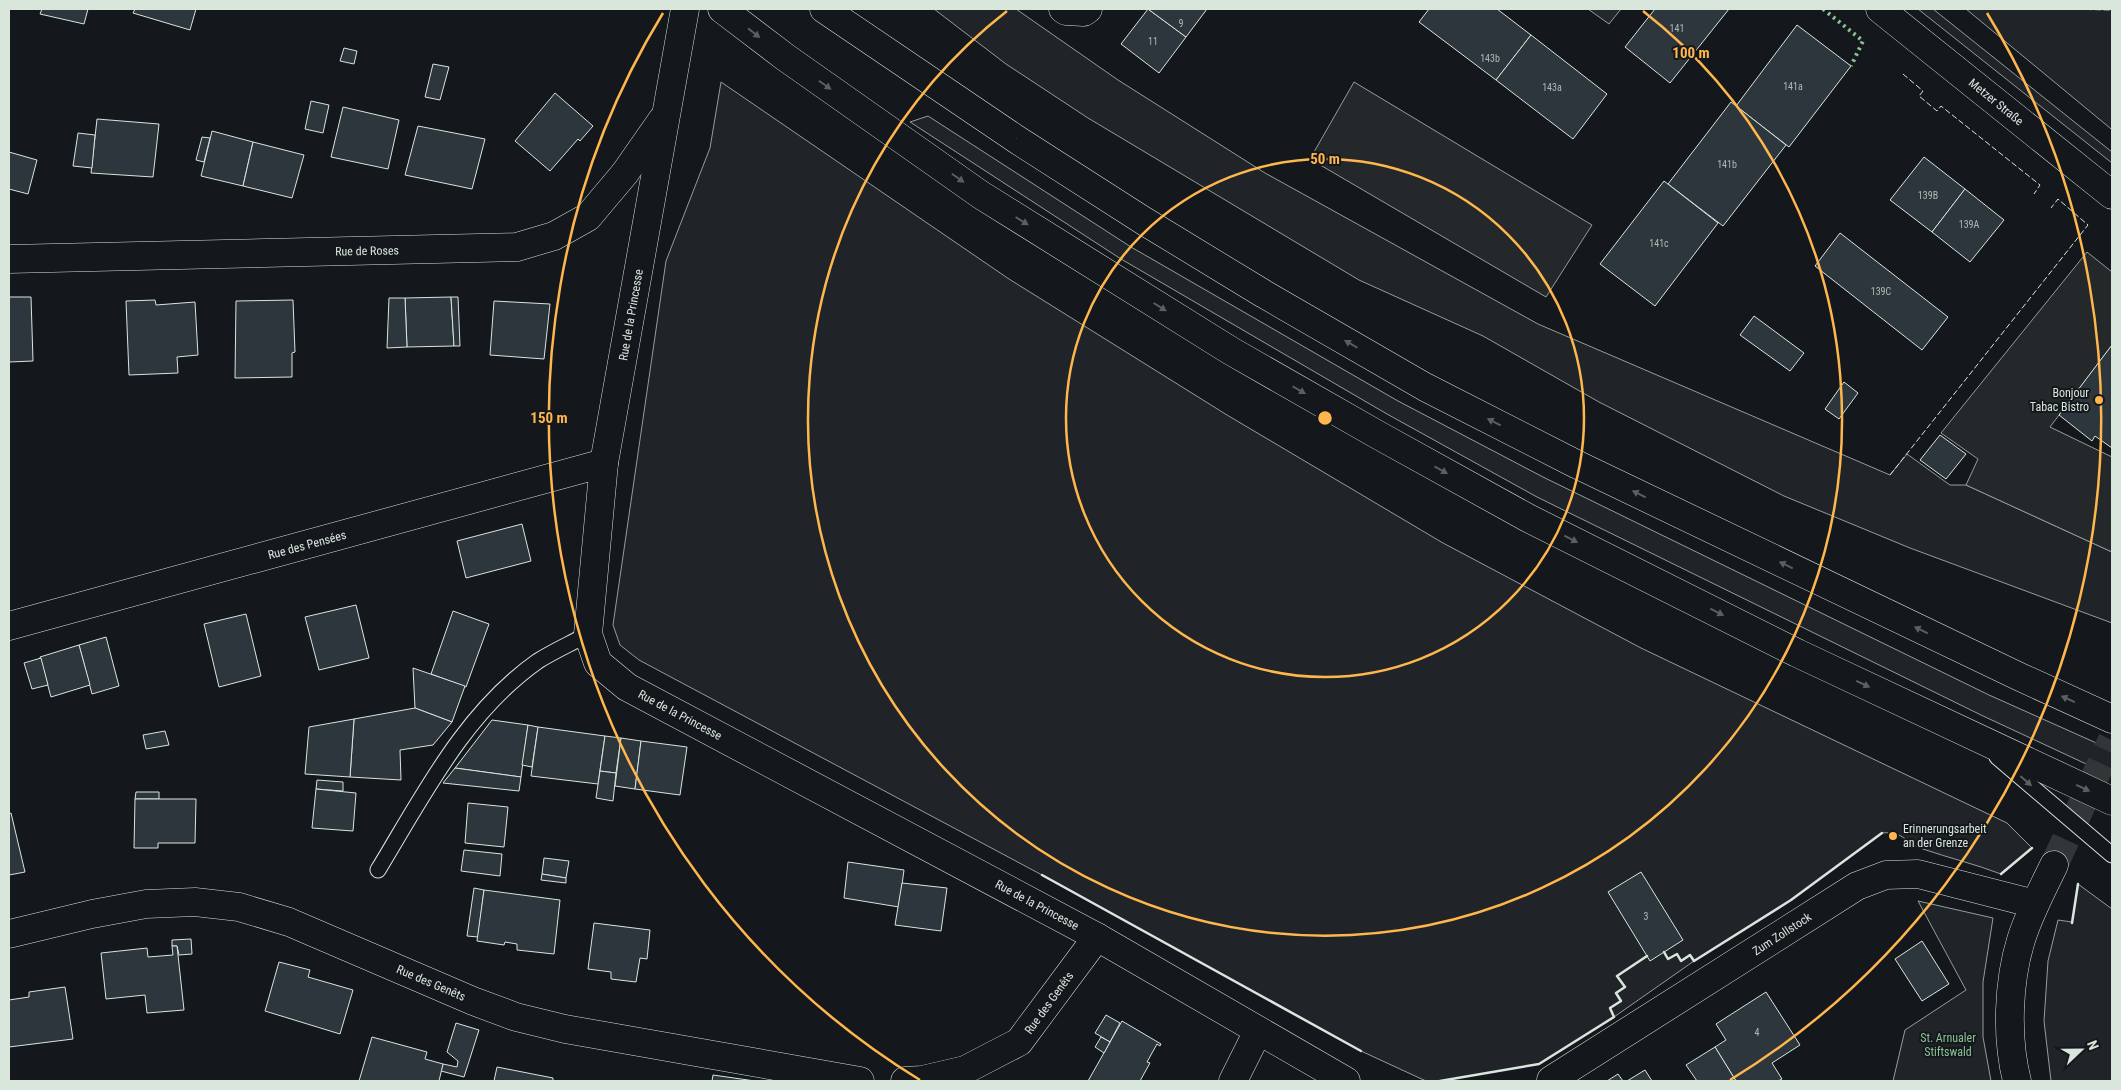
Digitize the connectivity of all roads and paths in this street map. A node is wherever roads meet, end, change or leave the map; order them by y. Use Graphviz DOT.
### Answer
graph roads {
  1 [pos="685,9"];
  2 [pos="722,9"];
  3 [pos="824,9"];
  4 [pos="1063,9"];
  5 [pos="1088,9"];
  6 [pos="1880,9"];
  7 [pos="667,114"];
  8 [pos="2112,195"];
  9 [pos="9,259"];
  10 [pos="604,463"];
  11 [pos="9,626"];
  12 [pos="588,634"];
  13 [pos="2112,719"];
  14 [pos="1976,738"];
  15 [pos="2112,801"];
  16 [pos="2112,856"];
  17 [pos="2054,866"];
  18 [pos="378,870"];
  19 [pos="2035,904"];
  20 [pos="9,934"];
  21 [pos="1097,937"];
  22 [pos="1258,1031"];
  23 [pos="1551,1080"];
  24 [pos="860,1081"];
  25 [pos="905,1081"];
  26 [pos="1233,1081"];
  27 [pos="1346,1081"];
  28 [pos="2017,1081"];
  1 -- 7 [label="main road, Rue de la Princesse"];
  2 -- 14 [label="main road, one-way"];
  13 -- 3 [label="main road, one-way"];
  4 -- 5 [label="main road"];
  6 -- 8 [label="main road, Metzer Straße"];
  7 -- 9 [label="main road, Rue de Roses"];
  7 -- 10 [label="main road, Rue de la Princesse"];
  10 -- 11 [label="main road, Rue des Pensées"];
  10 -- 12 [label="main road, Rue de la Princesse"];
  12 -- 18 [label="lane"];
  12 -- 21 [label="main road, Rue de la Princesse"];
  14 -- 15 [label="main road, one-way"];
  14 -- 16 [label="lane, one-way"];
  17 -- 19 [label="main road"];
  19 -- 23 [label="main road, Zum Zollstock"];
  19 -- 28 [label="main road"];
  20 -- 24 [label="main road, Rue des Genêts"];
  21 -- 22 [label="main road, Rue de la Princesse"];
  21 -- 25 [label="main road, Rue des Genêts"];
  22 -- 26 [label="main road"];
  22 -- 27 [label="main road, Rue de la Princesse"];
}
